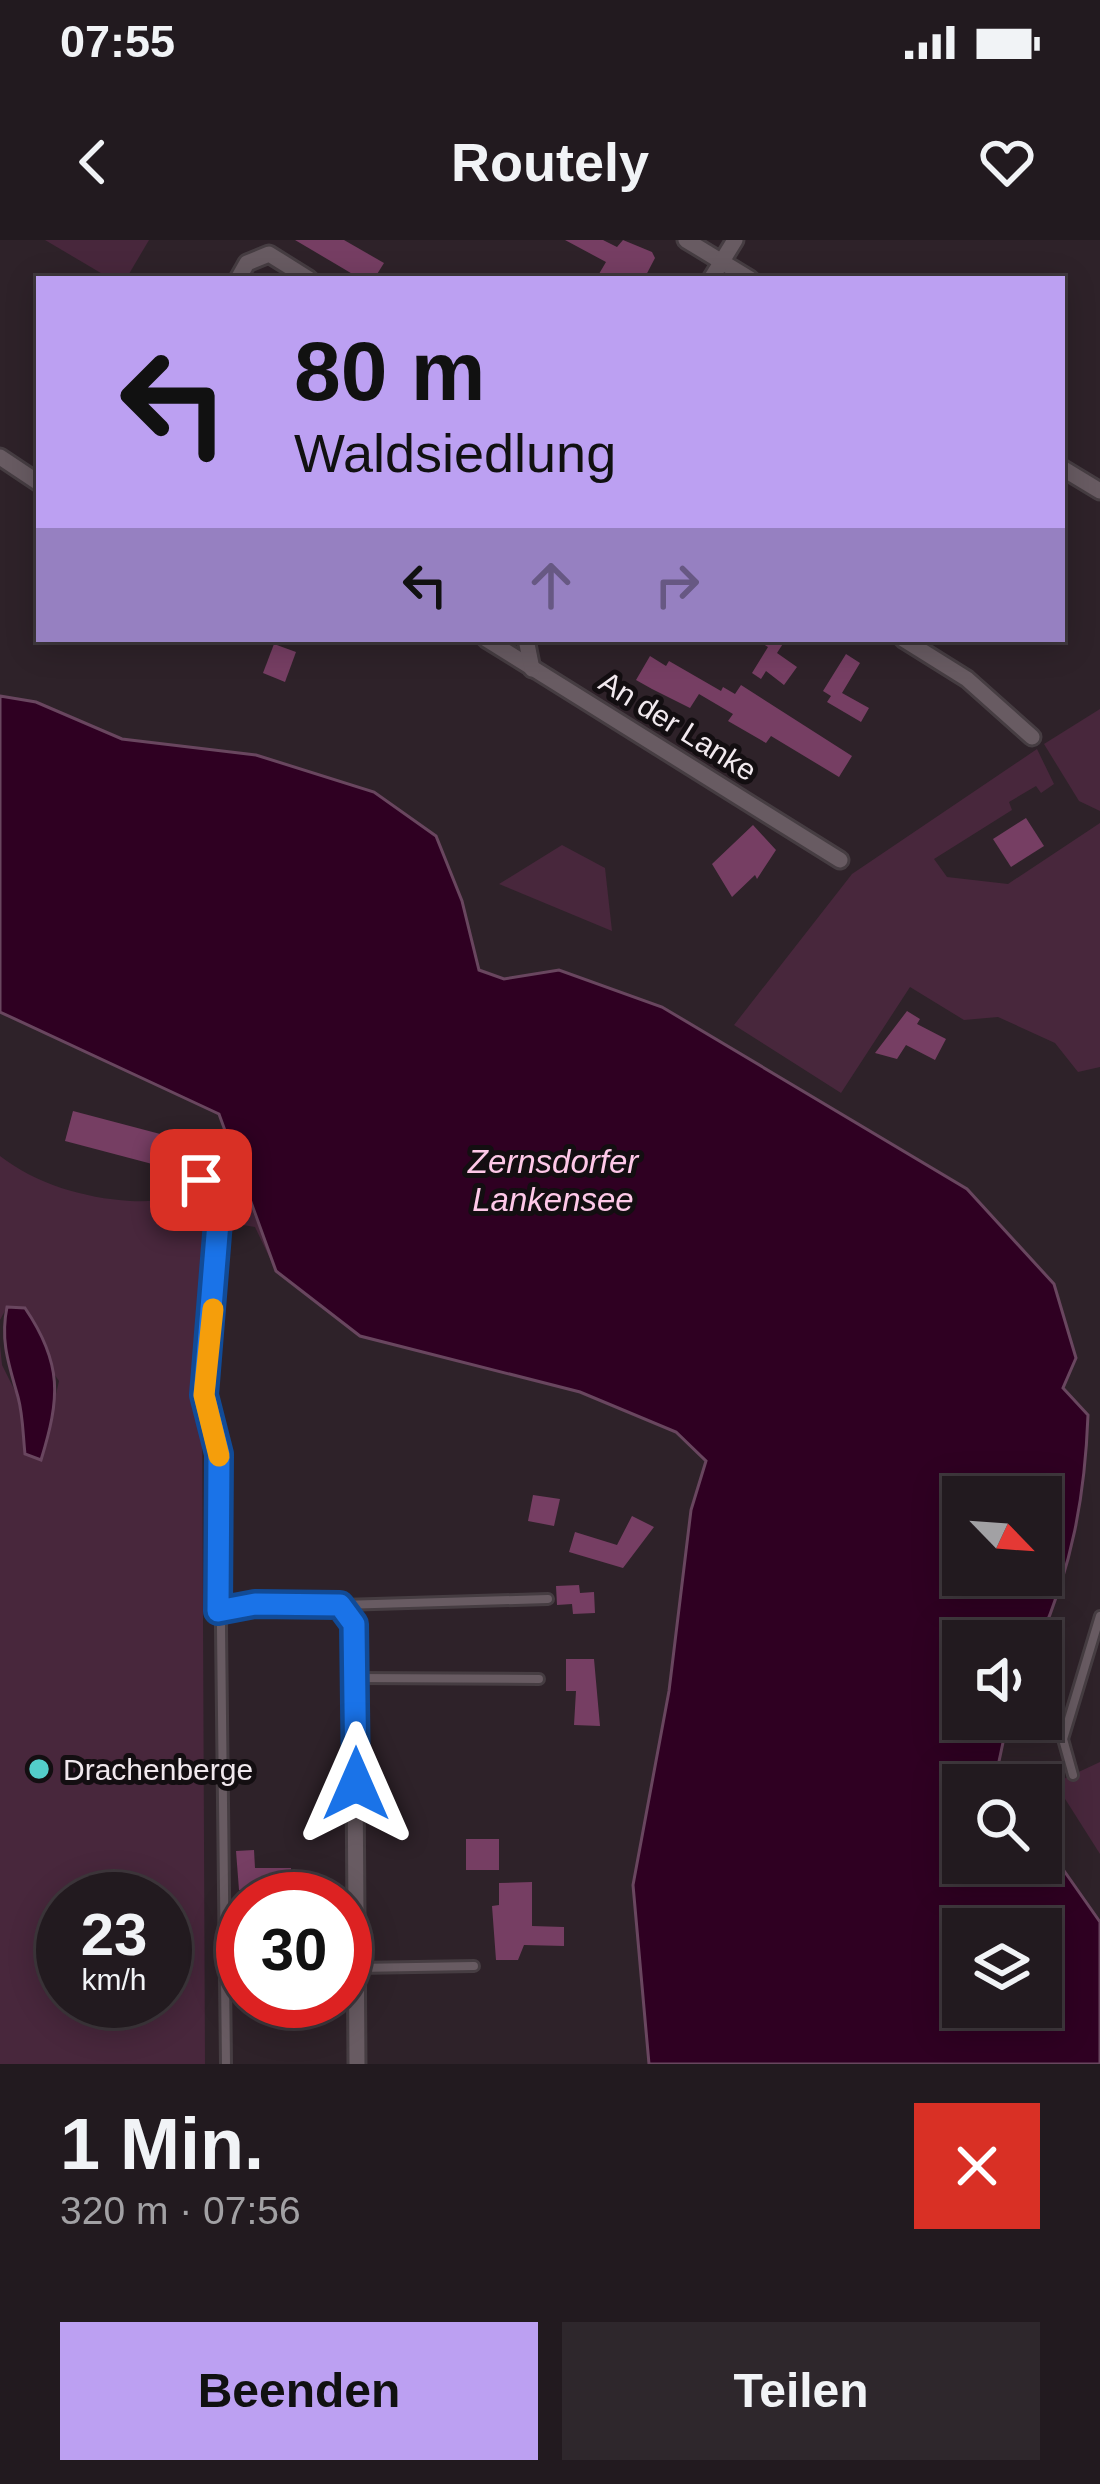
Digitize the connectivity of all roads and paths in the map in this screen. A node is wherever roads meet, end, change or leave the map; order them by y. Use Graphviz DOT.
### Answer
graph roads {
  1 [pos="686,240"];
  2 [pos="735,240"];
  3 [pos="722,262"];
  4 [pos="240,276"];
  5 [pos="305,276"];
  6 [pos="713,276"];
  7 [pos="745,276"];
  8 [pos="0,457"];
  9 [pos="1065,470"];
  10 [pos="36,481"];
  11 [pos="1100,491"];
  12 [pos="491,642"];
  13 [pos="527,642"];
  14 [pos="908,642"];
  15 [pos="532,669"];
  16 [pos="1032,737"];
  17 [pos="840,860"];
  18 [pos="201,1180"];
  19 [pos="548,1598"];
  20 [pos="340,1605"];
  21 [pos="218,1611"];
  22 [pos="1100,1616"];
  23 [pos="355,1678"];
  24 [pos="539,1678"];
  25 [pos="1073,1775"];
  26 [pos="356,1872"];
  27 [pos="474,1966"];
  28 [pos="372,1968"];
  29 [pos="357,2028"];
  30 [pos="226,2064"];
  31 [pos="357,2064"];
  1 -- 3 [label="street"];
  2 -- 3 [label="street"];
  3 -- 6 [label="street"];
  3 -- 7 [label="street"];
  4 -- 5 [label="street"];
  8 -- 10 [label="street"];
  9 -- 11 [label="street"];
  12 -- 15 [label="street, An der Lanke"];
  13 -- 15 [label="street"];
  14 -- 16 [label="street"];
  15 -- 17 [label="street, An der Lanke"];
  18 -- 21 [label="lane"];
  19 -- 20 [label="lane"];
  20 -- 21 [label="street"];
  20 -- 23 [label="street"];
  21 -- 30 [label="lane"];
  22 -- 25 [label="lane"];
  23 -- 24 [label="lane"];
  23 -- 26 [label="street"];
  27 -- 28 [label="lane"];
  29 -- 31 [label="street"];
}
